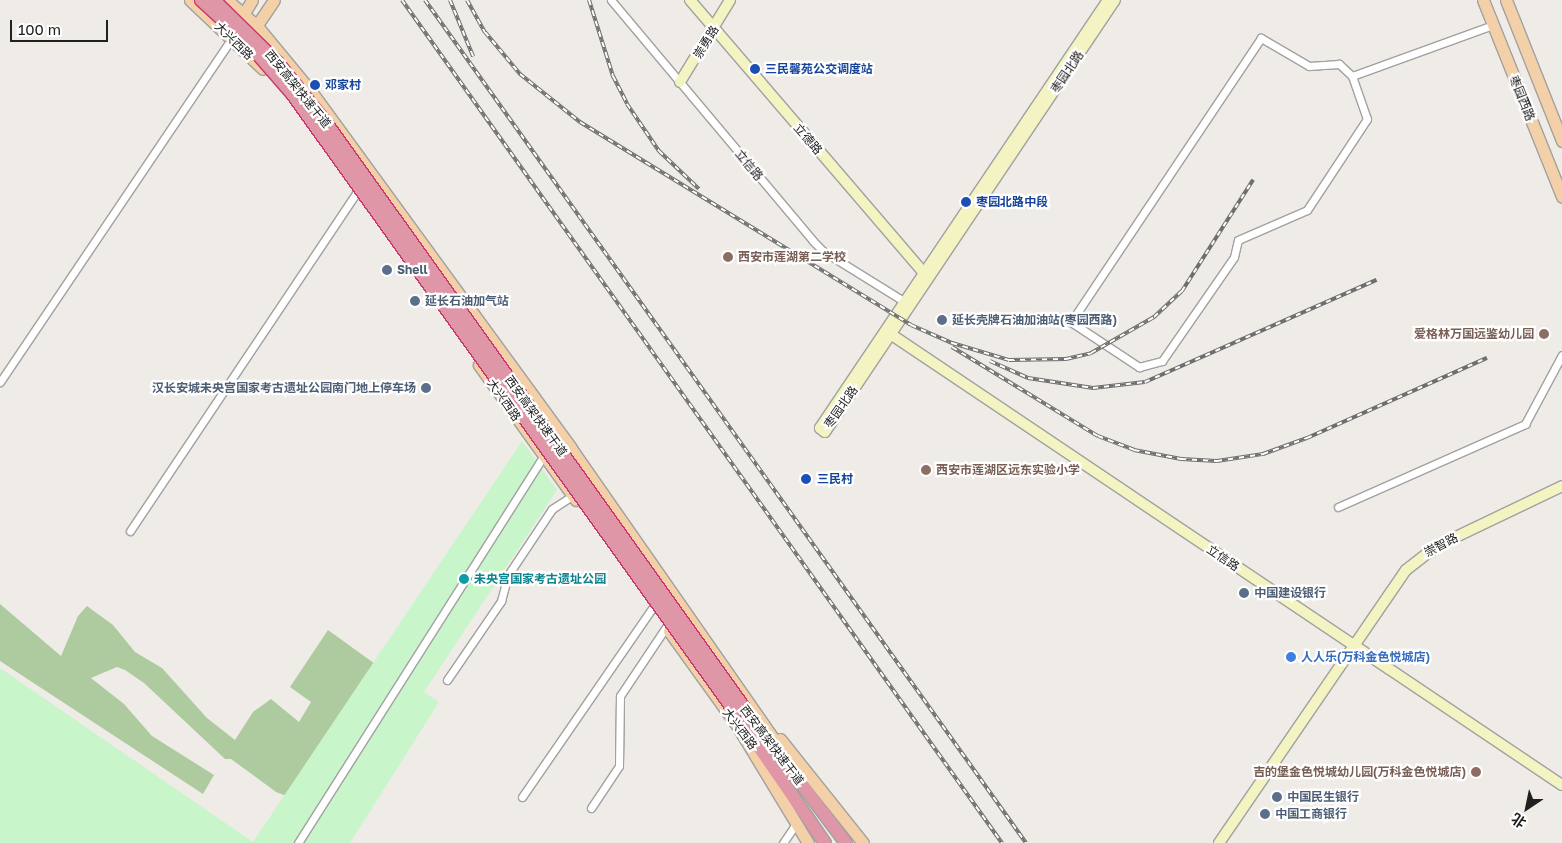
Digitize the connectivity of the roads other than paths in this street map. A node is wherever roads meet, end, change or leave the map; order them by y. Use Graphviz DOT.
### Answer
graph roads {
  1 [pos="190,0"];
  2 [pos="201,0"];
  3 [pos="214,0"];
  4 [pos="227,0"];
  5 [pos="252,0"];
  6 [pos="274,0"];
  7 [pos="611,0"];
  8 [pos="690,0"];
  9 [pos="730,0"];
  10 [pos="1108,0"];
  11 [pos="1115,0"];
  12 [pos="1483,0"];
  13 [pos="1506,0"];
  14 [pos="243,14"];
  15 [pos="1493,25"];
  16 [pos="257,26"];
  17 [pos="714,29"];
  18 [pos="232,38"];
  19 [pos="242,47"];
  20 [pos="1352,76"];
  21 [pos="680,82"];
  22 [pos="1562,141"];
  23 [pos="357,192"];
  24 [pos="1562,197"];
  25 [pos="926,275"];
  26 [pos="907,303"];
  27 [pos="888,332"];
  28 [pos="1562,355"];
  29 [pos="0,382"];
  30 [pos="544,456"];
  31 [pos="1562,486"];
  32 [pos="572,496"];
  33 [pos="1338,507"];
  34 [pos="130,531"];
  35 [pos="653,607"];
  36 [pos="666,627"];
  37 [pos="1355,645"];
  38 [pos="447,680"];
  39 [pos="739,709"];
  40 [pos="762,717"];
  41 [pos="739,729"];
  42 [pos="1562,785"];
  43 [pos="522,797"];
  44 [pos="815,803"];
  45 [pos="591,808"];
  46 [pos="805,812"];
  47 [pos="795,825"];
  48 [pos="298,843"];
  49 [pos="783,843"];
  50 [pos="808,843"];
  51 [pos="825,843"];
  52 [pos="846,843"];
  53 [pos="863,843"];
  54 [pos="1219,843"];
  1 -- 18 [label="main road, 大兴西路"];
  2 -- 39 [label="highway, 西安高架快速干道, bridge"];
  3 -- 39 [label="highway, 西安高架快速干道, bridge"];
  4 -- 14 [label="main road, 大兴西路"];
  5 -- 14 [label="main road"];
  6 -- 16 [label="main road"];
  7 -- 21 [label="street, 立信路"];
  8 -- 17 [label="street, 立德路"];
  9 -- 17 [label="street, 崇勇路"];
  10 -- 25 [label="street, 枣园北路"];
  11 -- 25 [label="street, 枣园北路"];
  12 -- 15 [label="main road, 枣园西路"];
  13 -- 22 [label="main road, 枣园西路"];
  14 -- 16 [label="main road, 大兴西路"];
  14 -- 18 [label="main road"];
  15 -- 20 [label="street"];
  15 -- 24 [label="main road, 枣园西路"];
  16 -- 19 [label="main road"];
  16 -- 40 [label="main road, 大兴西路"];
  17 -- 21 [label="street, 崇勇路"];
  17 -- 25 [label="street, 立德路"];
  18 -- 19 [label="main road, 大兴西路"];
  18 -- 29 [label="street"];
  19 -- 23 [label="main road, 大兴西路"];
  20 -- 20 [label="street"];
  21 -- 26 [label="street, 立信路"];
  23 -- 30 [label="main road, 大兴西路"];
  23 -- 34 [label="street"];
  25 -- 26 [label="street, 枣园北路"];
  26 -- 27 [label="street, 枣园北路"];
  27 -- 27 [label="street, 枣园北路"];
  27 -- 37 [label="street, 立信路"];
  28 -- 33 [label="street"];
  30 -- 32 [label="main road, 大兴西路"];
  30 -- 48 [label="street"];
  31 -- 37 [label="street, 崇智路"];
  32 -- 35 [label="main road, 大兴西路"];
  32 -- 38 [label="street"];
  35 -- 36 [label="main road, 大兴西路"];
  35 -- 43 [label="street"];
  36 -- 41 [label="main road, 大兴西路"];
  36 -- 45 [label="street"];
  37 -- 42 [label="street, 立信路"];
  37 -- 54 [label="street, 崇智路"];
  39 -- 44 [label="highway, 西安高架快速干道"];
  39 -- 46 [label="highway, 西安高架快速干道"];
  40 -- 44 [label="main road, 大兴西路"];
  40 -- 53 [label="main road"];
  41 -- 46 [label="main road, 大兴西路"];
  41 -- 47 [label="main road"];
  44 -- 52 [label="highway, 西安高架快速干道"];
  46 -- 51 [label="highway, 西安高架快速干道"];
  47 -- 49 [label="street"];
  47 -- 50 [label="main road"];
}
